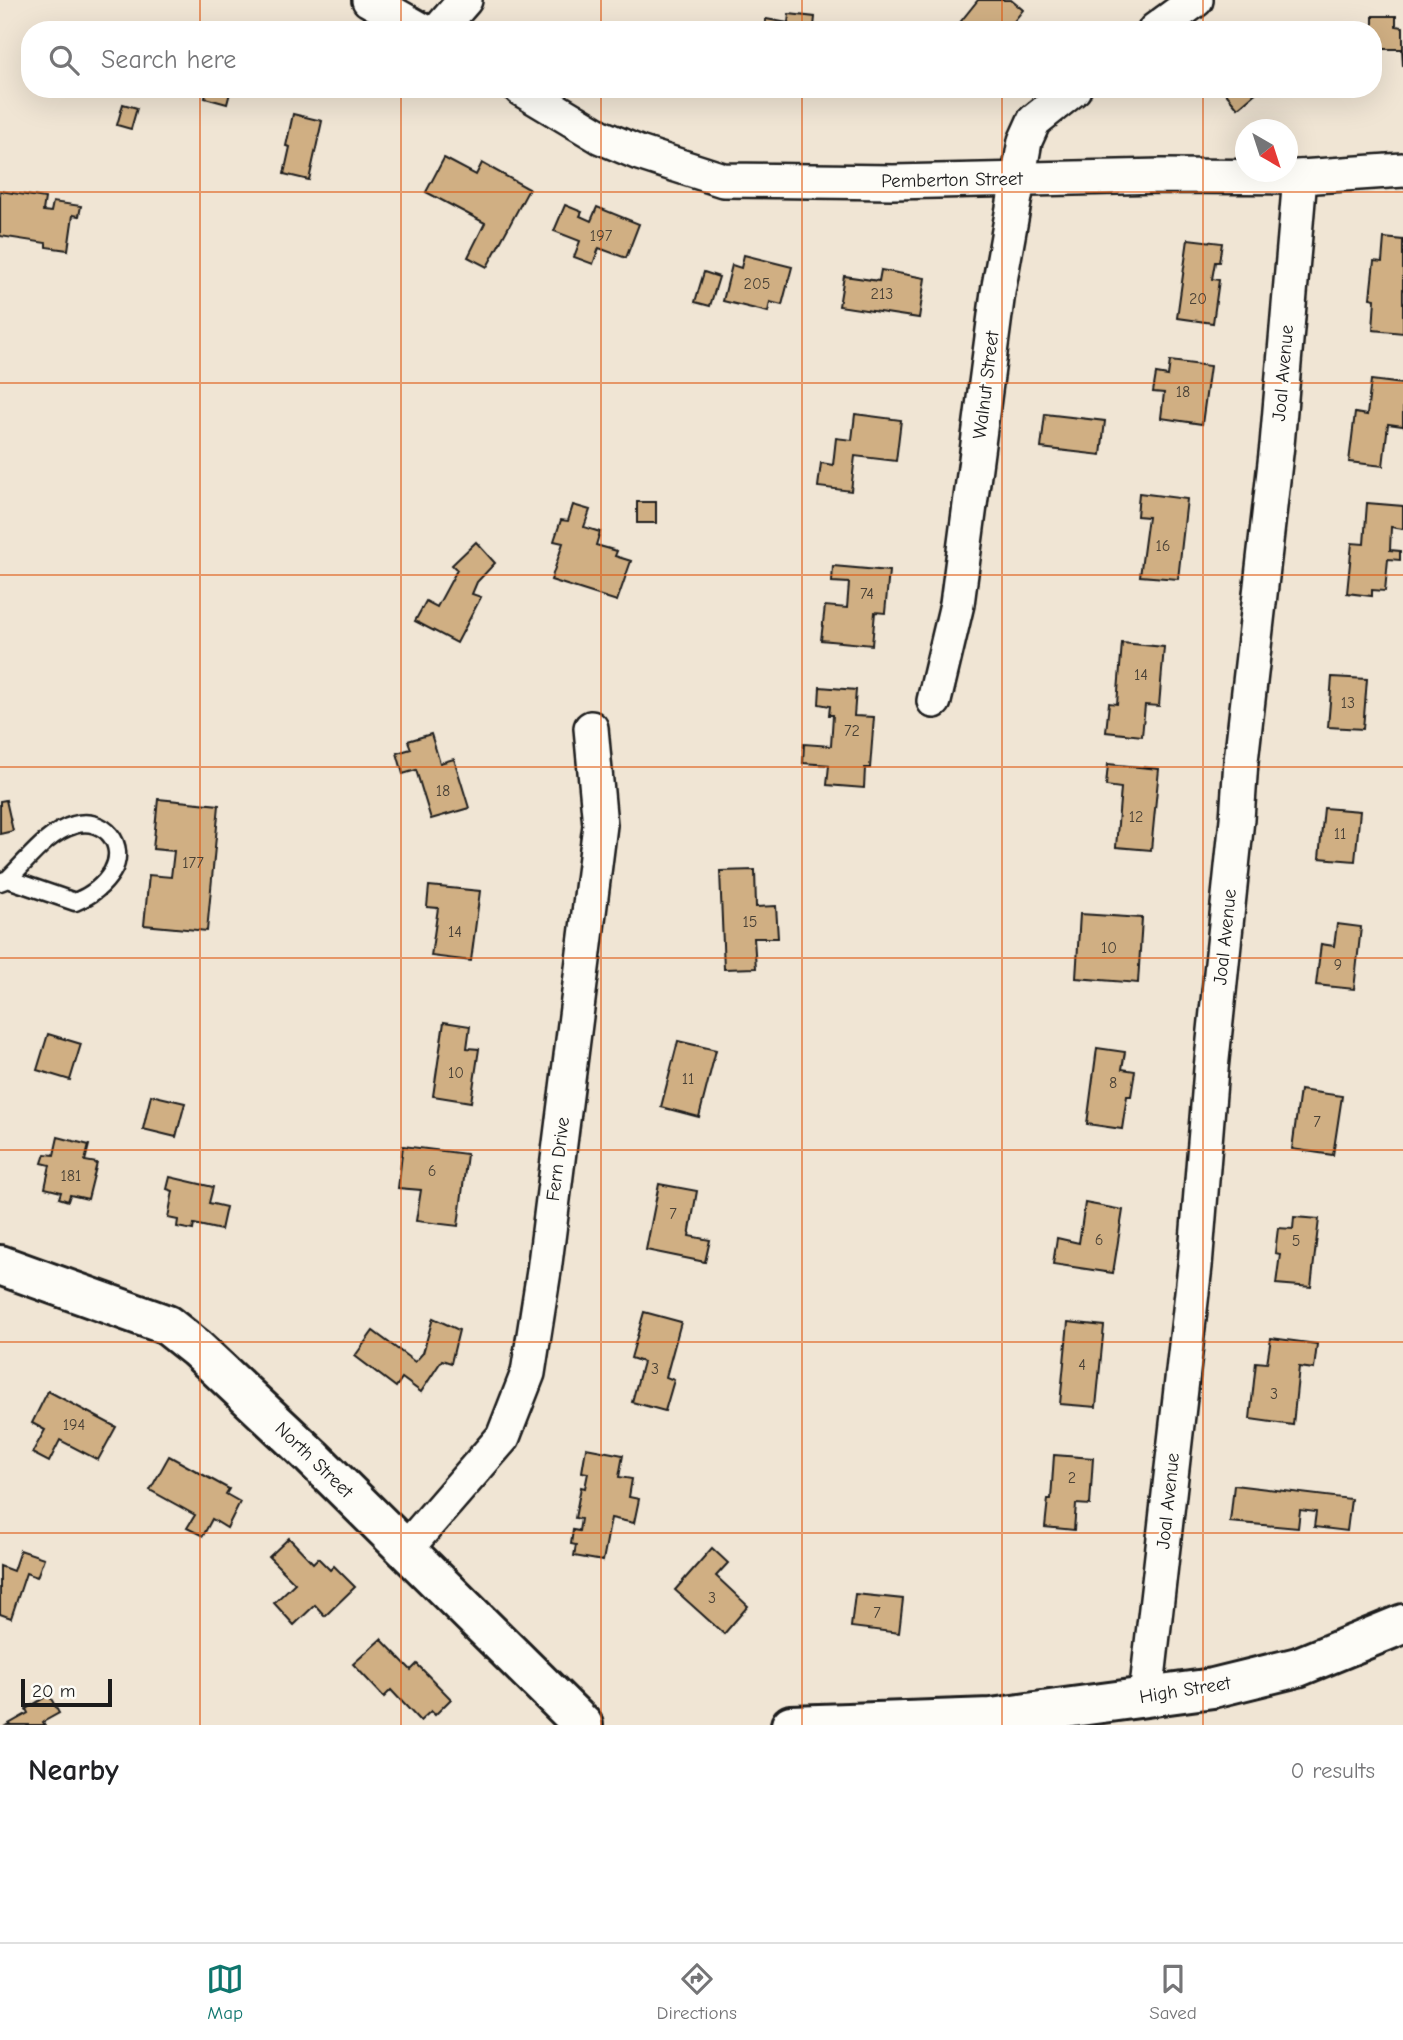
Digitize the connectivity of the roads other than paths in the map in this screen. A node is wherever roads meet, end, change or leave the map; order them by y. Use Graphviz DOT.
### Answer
graph roads {
  1 [pos="369,0"];
  2 [pos="465,0"];
  3 [pos="1196,0"];
  4 [pos="406,21"];
  5 [pos="447,21"];
  6 [pos="1167,21"];
  7 [pos="537,98"];
  8 [pos="1063,98"];
  9 [pos="1403,170"];
  10 [pos="1300,177"];
  11 [pos="1017,179"];
  12 [pos="933,701"];
  13 [pos="591,728"];
  14 [pos="4,880"];
  15 [pos="0,1265"];
  16 [pos="405,1550"];
  17 [pos="1403,1624"];
  18 [pos="1146,1696"];
  19 [pos="583,1725"];
  20 [pos="791,1725"];
  1 -- 4 [label="street"];
  2 -- 5 [label="street"];
  3 -- 6 [label="street"];
  7 -- 11 [label="street, Pemberton Street"];
  8 -- 11 [label="street, Walnut Street"];
  9 -- 10 [label="street, Pemberton Street"];
  10 -- 11 [label="street, Pemberton Street"];
  10 -- 18 [label="street, Joal Avenue"];
  11 -- 12 [label="street, Walnut Street"];
  13 -- 16 [label="street, Fern Drive"];
  14 -- 14 [label="lane"];
  15 -- 16 [label="street, North Street"];
  16 -- 19 [label="street, North Street"];
  17 -- 18 [label="street, High Street"];
  18 -- 20 [label="street, High Street"];
}
